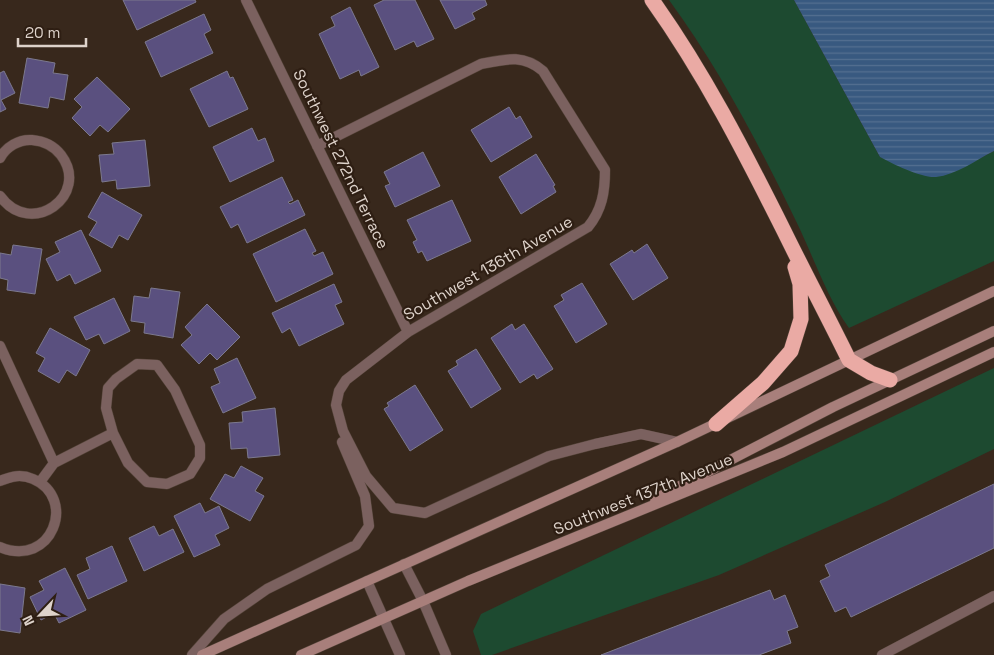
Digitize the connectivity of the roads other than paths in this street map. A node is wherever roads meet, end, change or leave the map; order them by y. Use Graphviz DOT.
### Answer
graph roads {
  1 [pos="246,0"];
  2 [pos="652,0"];
  3 [pos="317,146"];
  4 [pos="0,158"];
  5 [pos="0,196"];
  6 [pos="784,232"];
  7 [pos="994,291"];
  8 [pos="994,331"];
  9 [pos="408,332"];
  10 [pos="0,346"];
  11 [pos="994,352"];
  12 [pos="849,360"];
  13 [pos="890,380"];
  14 [pos="716,424"];
  15 [pos="343,431"];
  16 [pos="113,433"];
  17 [pos="677,442"];
  18 [pos="54,462"];
  19 [pos="0,481"];
  20 [pos="40,482"];
  21 [pos="589,532"];
  22 [pos="0,547"];
  23 [pos="404,564"];
  24 [pos="366,581"];
  25 [pos="994,596"];
  26 [pos="423,601"];
  27 [pos="384,619"];
  28 [pos="192,655"];
  29 [pos="202,655"];
  30 [pos="300,655"];
  31 [pos="400,655"];
  32 [pos="446,655"];
  33 [pos="882,655"];
  1 -- 3 [label="street, Southwest 272nd Terrace"];
  2 -- 6 [label="highway"];
  3 -- 9 [label="street, Southwest 272nd Terrace"];
  3 -- 9 [label="street, Southwest 136th Avenue"];
  4 -- 5 [label="street"];
  6 -- 12 [label="highway"];
  6 -- 14 [label="highway"];
  7 -- 12 [label="main road, Southwest 137th Avenue"];
  8 -- 13 [label="main road"];
  9 -- 15 [label="street, Southwest 136th Avenue"];
  10 -- 18 [label="street"];
  11 -- 21 [label="main road, Southwest 137th Avenue"];
  12 -- 13 [label="highway"];
  12 -- 14 [label="main road, Southwest 137th Avenue"];
  13 -- 21 [label="main road"];
  14 -- 17 [label="main road, Southwest 137th Avenue"];
  15 -- 17 [label="street"];
  15 -- 28 [label="street"];
  16 -- 16 [label="street"];
  16 -- 18 [label="street"];
  17 -- 23 [label="main road, Southwest 137th Avenue"];
  18 -- 20 [label="street"];
  19 -- 20 [label="street"];
  20 -- 22 [label="street"];
  21 -- 26 [label="main road, Southwest 137th Avenue"];
  23 -- 24 [label="main road, Southwest 137th Avenue"];
  23 -- 26 [label="street"];
  24 -- 27 [label="street"];
  24 -- 29 [label="main road, Southwest 137th Avenue"];
  25 -- 33 [label="street"];
  26 -- 27 [label="main road, Southwest 137th Avenue"];
  26 -- 32 [label="street"];
  27 -- 30 [label="main road, Southwest 137th Avenue"];
  27 -- 31 [label="street"];
}
